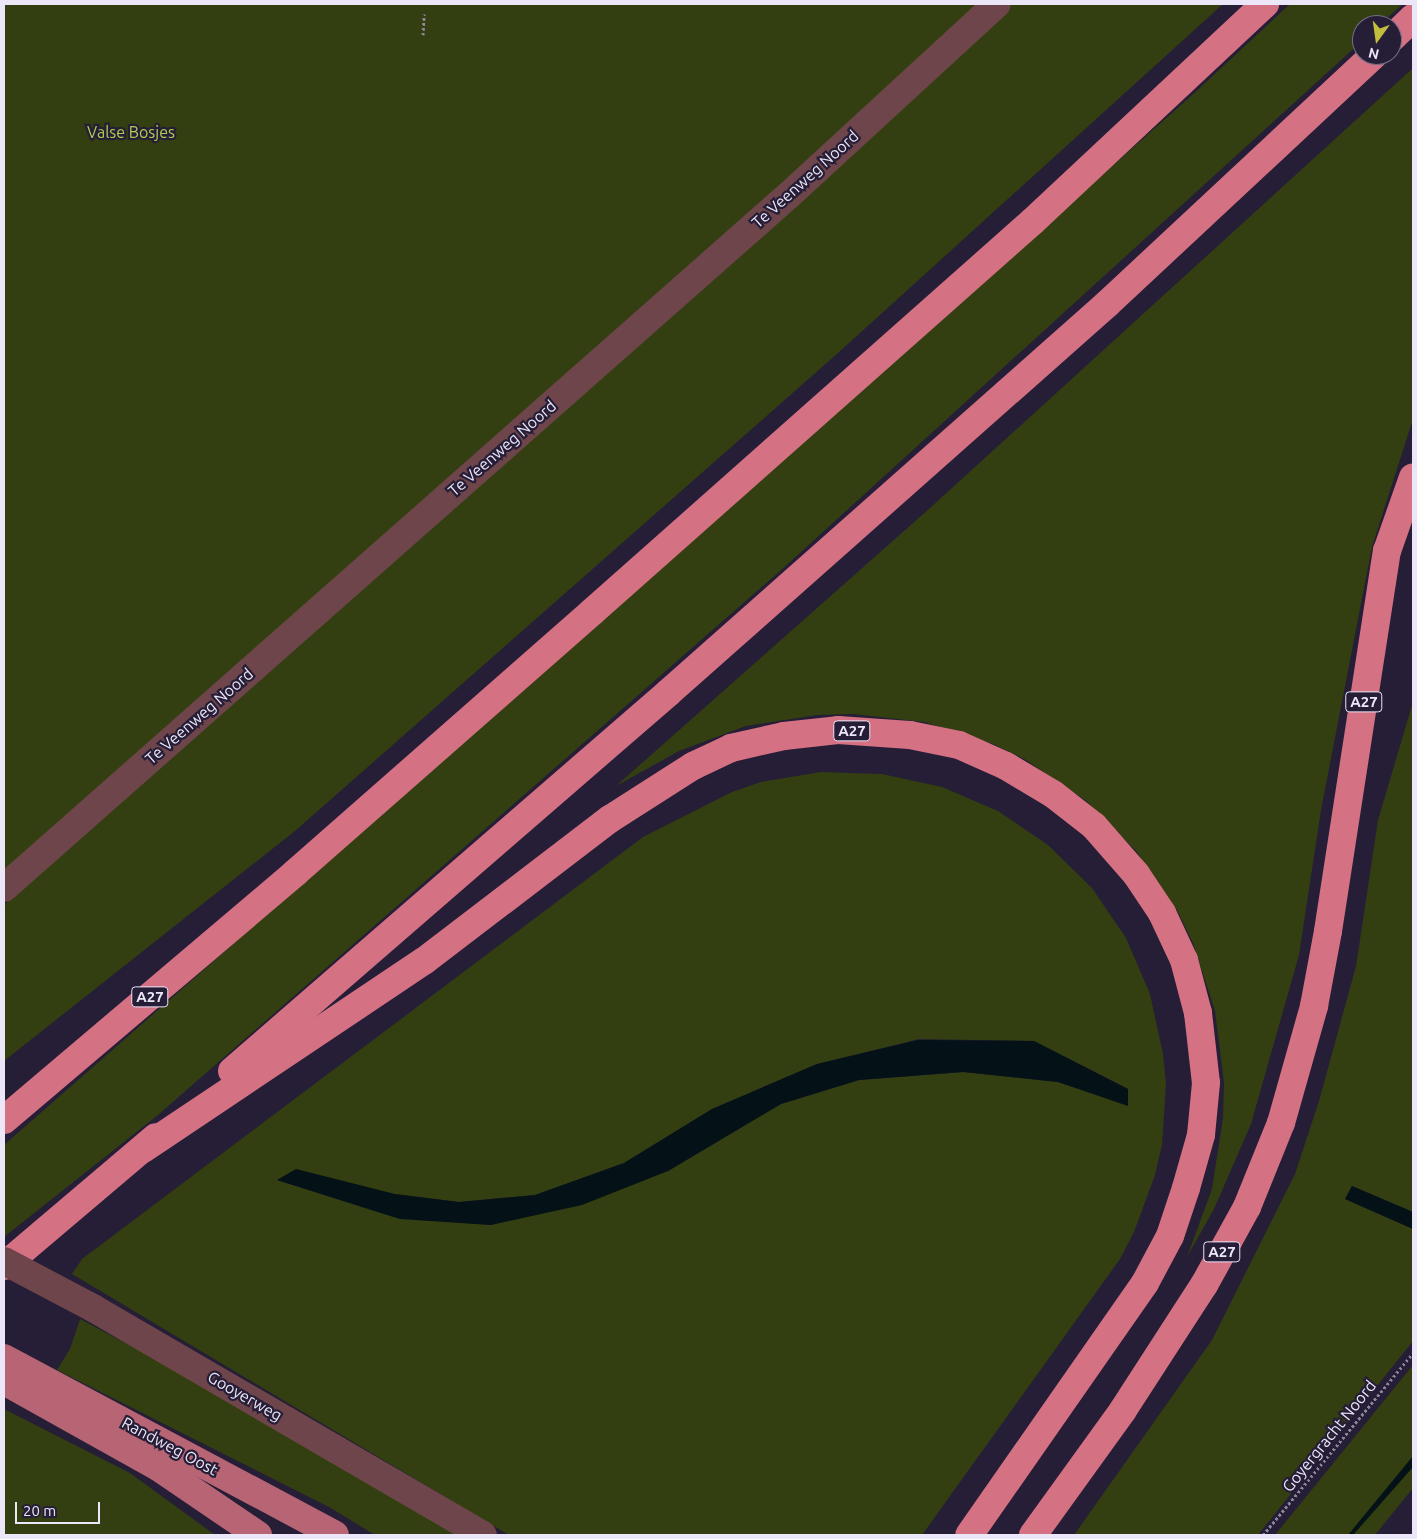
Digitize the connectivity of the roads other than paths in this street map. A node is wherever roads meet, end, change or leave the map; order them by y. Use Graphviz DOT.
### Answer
graph roads {
  1 [pos="997,4"];
  2 [pos="1265,4"];
  3 [pos="1413,18"];
  4 [pos="1402,28"];
  5 [pos="1363,65"];
  6 [pos="1413,478"];
  7 [pos="4,888"];
  8 [pos="4,1120"];
  9 [pos="143,1149"];
  10 [pos="4,1261"];
  11 [pos="4,1266"];
  12 [pos="4,1358"];
  13 [pos="4,1381"];
  14 [pos="35,1386"];
  15 [pos="258,1535"];
  16 [pos="335,1535"];
  17 [pos="483,1535"];
  18 [pos="969,1535"];
  19 [pos="1033,1535"];
  1 -- 7 [label="street, Te Veenweg Noord"];
  2 -- 8 [label="highway, A27"];
  3 -- 4 [label="highway"];
  5 -- 9 [label="highway, A27"];
  6 -- 19 [label="highway, A27"];
  9 -- 11 [label="highway, A27"];
  9 -- 18 [label="highway, A27"];
  10 -- 17 [label="street, Gooyerweg, bridge"];
  12 -- 14 [label="main road, Randweg Oost"];
  13 -- 14 [label="main road, Randweg Oost"];
  14 -- 15 [label="main road, Randweg Oost"];
  14 -- 16 [label="main road, Randweg Oost"];
}
